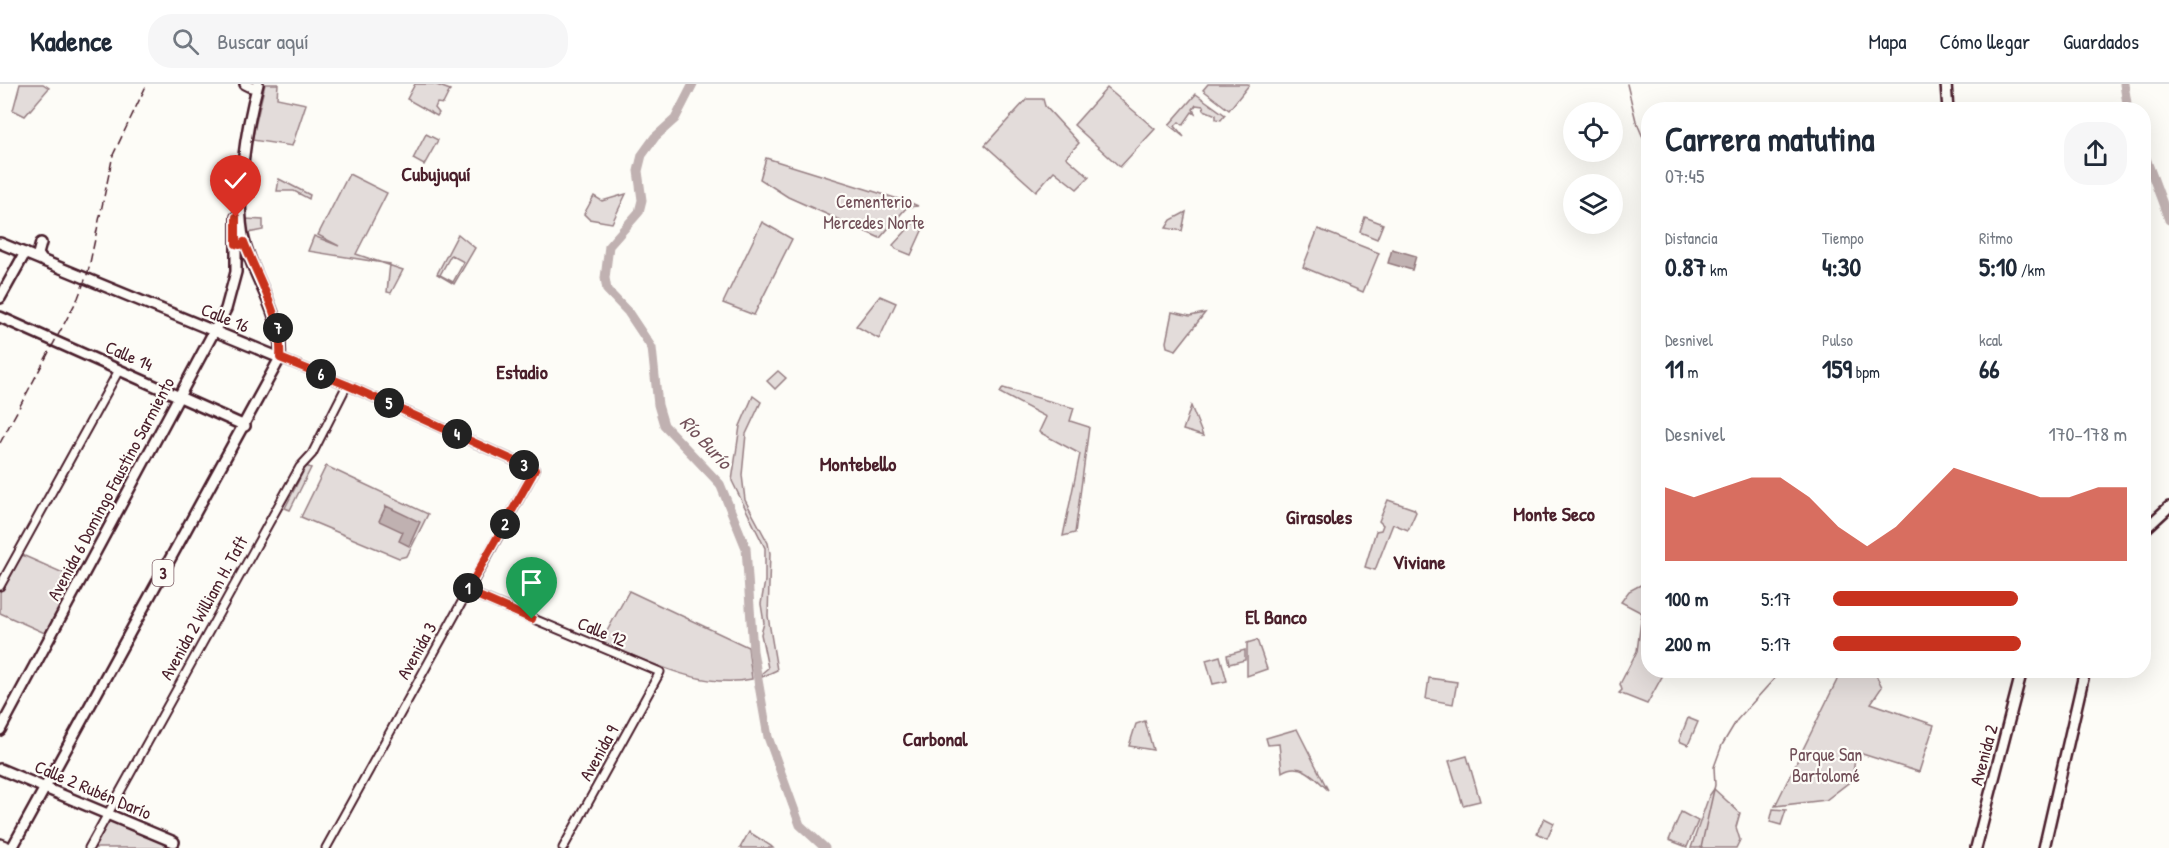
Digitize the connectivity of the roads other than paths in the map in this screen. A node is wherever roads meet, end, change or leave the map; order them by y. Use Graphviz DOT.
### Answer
graph roads {
  1 [pos="1946,84"];
  2 [pos="251,85"];
  3 [pos="1947,102"];
  4 [pos="0,243"];
  5 [pos="41,243"];
  6 [pos="240,243"];
  7 [pos="25,254"];
  8 [pos="250,257"];
  9 [pos="237,259"];
  10 [pos="42,260"];
  11 [pos="0,298"];
  12 [pos="0,317"];
  13 [pos="215,332"];
  14 [pos="280,358"];
  15 [pos="119,370"];
  16 [pos="347,385"];
  17 [pos="180,397"];
  18 [pos="245,426"];
  19 [pos="535,470"];
  20 [pos="2169,507"];
  21 [pos="2151,524"];
  22 [pos="0,586"];
  23 [pos="467,591"];
  24 [pos="660,672"];
  25 [pos="2020,678"];
  26 [pos="2083,678"];
  27 [pos="0,730"];
  28 [pos="0,769"];
  29 [pos="45,788"];
  30 [pos="108,814"];
  31 [pos="174,842"];
  32 [pos="0,844"];
  33 [pos="11,848"];
  34 [pos="89,848"];
  35 [pos="326,848"];
  36 [pos="563,848"];
  37 [pos="1976,848"];
  38 [pos="2044,848"];
  1 -- 3 [label="main road"];
  2 -- 6 [label="main road, Avenida 6 Domingo Faustino Sarmiento"];
  4 -- 7 [label="main road, Calle 16"];
  5 -- 10 [label="main road"];
  6 -- 8 [label="main road"];
  6 -- 9 [label="main road, Avenida 6 Domingo Faustino Sarmiento"];
  7 -- 10 [label="main road, Calle 16"];
  7 -- 11 [label="main road"];
  8 -- 9 [label="main road"];
  8 -- 14 [label="main road"];
  9 -- 13 [label="main road, Avenida 6 Domingo Faustino Sarmiento"];
  10 -- 13 [label="main road, Calle 16"];
  12 -- 15 [label="main road, Calle 14"];
  13 -- 14 [label="main road, Calle 16"];
  13 -- 17 [label="main road, Avenida 6 Domingo Faustino Sarmiento"];
  14 -- 16 [label="street, Calle 16"];
  14 -- 18 [label="main road, 3"];
  15 -- 17 [label="main road, Calle 14"];
  15 -- 22 [label="street"];
  16 -- 19 [label="street, Calle 16"];
  16 -- 30 [label="street, Avenida 2 William H. Taft"];
  17 -- 18 [label="main road, Calle 14"];
  17 -- 27 [label="main road, Avenida 6 Domingo Faustino Sarmiento"];
  18 -- 29 [label="main road, 3"];
  19 -- 23 [label="street, Avenida 3"];
  20 -- 21 [label="main road"];
  23 -- 24 [label="street, Calle 12"];
  23 -- 35 [label="street, Avenida 3"];
  24 -- 36 [label="street, Avenida 9"];
  25 -- 37 [label="main road, Avenida 2"];
  26 -- 38 [label="main road"];
  28 -- 29 [label="main road, Calle 2 Rubén Darío"];
  29 -- 30 [label="main road, Calle 2 Rubén Darío"];
  29 -- 33 [label="main road, 3"];
  30 -- 31 [label="main road, Calle 2 Rubén Darío"];
  30 -- 34 [label="street, Avenida 2 William H. Taft"];
  32 -- 33 [label="main road"];
}
